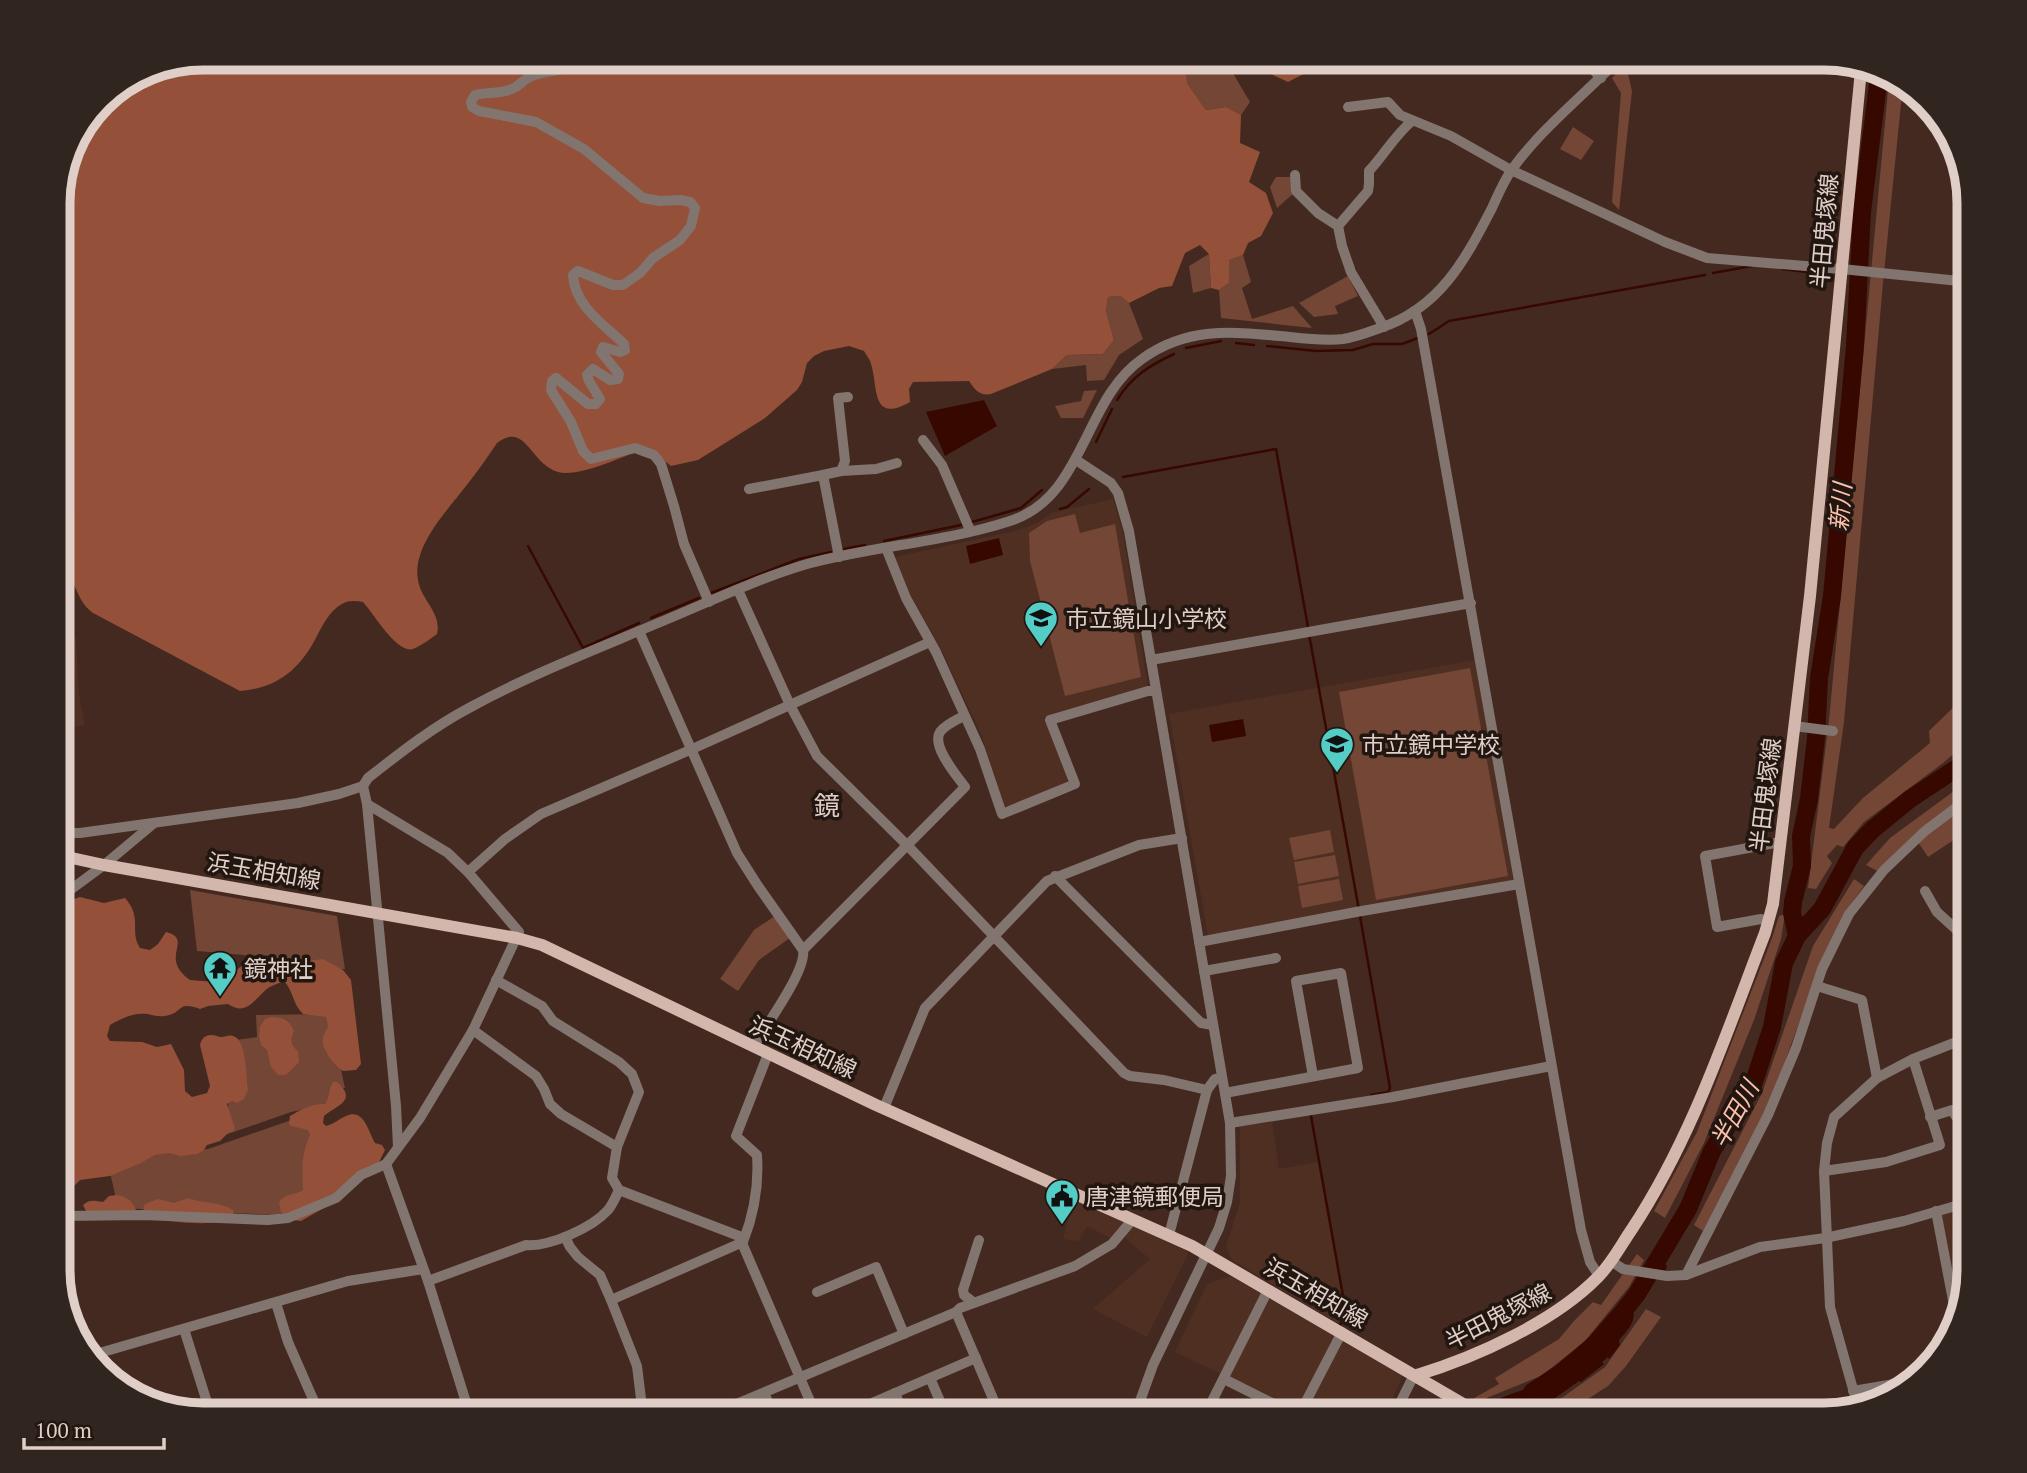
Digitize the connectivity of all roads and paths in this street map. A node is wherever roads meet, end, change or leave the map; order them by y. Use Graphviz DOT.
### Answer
graph roads {
  1 [pos="560,70"];
  2 [pos="1593,70"];
  3 [pos="1609,70"];
  4 [pos="1861,76"];
  5 [pos="1601,78"];
  6 [pos="1348,107"];
  7 [pos="1412,121"];
  8 [pos="1511,170"];
  9 [pos="1295,175"];
  10 [pos="1338,226"];
  11 [pos="1844,269"];
  12 [pos="1957,281"];
  13 [pos="1415,311"];
  14 [pos="1384,327"];
  15 [pos="848,397"];
  16 [pos="923,440"];
  17 [pos="1076,460"];
  18 [pos="897,463"];
  19 [pos="841,471"];
  20 [pos="823,475"];
  21 [pos="749,489"];
  22 [pos="970,530"];
  23 [pos="886,548"];
  24 [pos="839,557"];
  25 [pos="738,590"];
  26 [pos="709,602"];
  27 [pos="1471,603"];
  28 [pos="639,631"];
  29 [pos="930,642"];
  30 [pos="1151,660"];
  31 [pos="1156,691"];
  32 [pos="790,705"];
  33 [pos="964,716"];
  34 [pos="1798,726"];
  35 [pos="1833,731"];
  36 [pos="690,750"];
  37 [pos="363,786"];
  38 [pos="366,804"];
  39 [pos="1957,807"];
  40 [pos="153,824"];
  41 [pos="70,834"];
  42 [pos="1181,838"];
  43 [pos="1781,842"];
  44 [pos="908,846"];
  45 [pos="70,858"];
  46 [pos="104,865"];
  47 [pos="468,872"];
  48 [pos="1055,876"];
  49 [pos="1519,884"];
  50 [pos="70,890"];
  51 [pos="1925,891"];
  52 [pos="377,912"];
  53 [pos="1769,922"];
  54 [pos="1957,930"];
  55 [pos="994,935"];
  56 [pos="517,938"];
  57 [pos="1199,942"];
  58 [pos="803,950"];
  59 [pos="1276,958"];
  60 [pos="1204,971"];
  61 [pos="496,979"];
  62 [pos="1816,986"];
  63 [pos="1213,1026"];
  64 [pos="473,1030"];
  65 [pos="1957,1042"];
  66 [pos="753,1047"];
  67 [pos="768,1054"];
  68 [pos="1913,1059"];
  69 [pos="1551,1066"];
  70 [pos="1313,1076"];
  71 [pos="1222,1078"];
  72 [pos="1877,1078"];
  73 [pos="1207,1090"];
  74 [pos="1225,1093"];
  75 [pos="884,1108"];
  76 [pos="1930,1117"];
  77 [pos="1957,1118"];
  78 [pos="1230,1124"];
  79 [pos="398,1147"];
  80 [pos="617,1147"];
  81 [pos="386,1164"];
  82 [pos="1824,1171"];
  83 [pos="620,1189"];
  84 [pos="1957,1205"];
  85 [pos="1936,1211"];
  86 [pos="70,1216"];
  87 [pos="1133,1219"];
  88 [pos="1169,1235"];
  89 [pos="565,1237"];
  90 [pos="1825,1238"];
  91 [pos="979,1240"];
  92 [pos="743,1241"];
  93 [pos="1208,1254"];
  94 [pos="1612,1261"];
  95 [pos="423,1269"];
  96 [pos="1686,1275"];
  97 [pos="1599,1276"];
  98 [pos="428,1281"];
  99 [pos="1268,1290"];
  100 [pos="817,1292"];
  101 [pos="611,1300"];
  102 [pos="1953,1300"];
  103 [pos="276,1303"];
  104 [pos="973,1303"];
  105 [pos="956,1312"];
  106 [pos="184,1329"];
  107 [pos="1342,1332"];
  108 [pos="904,1334"];
  109 [pos="99,1353"];
  110 [pos="976,1358"];
  111 [pos="1417,1375"];
  112 [pos="800,1378"];
  113 [pos="930,1378"];
  114 [pos="1224,1379"];
  115 [pos="1891,1384"];
  116 [pos="1853,1391"];
  117 [pos="764,1393"];
  118 [pos="895,1393"];
  119 [pos="1855,1399"];
  120 [pos="207,1403"];
  121 [pos="315,1403"];
  122 [pos="466,1403"];
  123 [pos="642,1403"];
  124 [pos="739,1403"];
  125 [pos="769,1403"];
  126 [pos="811,1403"];
  127 [pos="872,1403"];
  128 [pos="899,1403"];
  129 [pos="941,1403"];
  130 [pos="995,1403"];
  131 [pos="1138,1403"];
  132 [pos="1211,1403"];
  133 [pos="1272,1403"];
  134 [pos="1305,1403"];
  135 [pos="1400,1403"];
  136 [pos="1462,1403"];
  1 -- 26 [label="street"];
  2 -- 5 [label="street"];
  3 -- 5 [label="street"];
  4 -- 11 [label="main road, 半田鬼塚線"];
  5 -- 8 [label="street"];
  6 -- 7 [label="street"];
  7 -- 8 [label="street"];
  7 -- 10 [label="street"];
  8 -- 11 [label="street"];
  8 -- 13 [label="street"];
  9 -- 10 [label="street"];
  10 -- 14 [label="street"];
  11 -- 12 [label="street"];
  11 -- 34 [label="main road, 半田鬼塚線"];
  13 -- 14 [label="street"];
  13 -- 27 [label="street"];
  14 -- 17 [label="street"];
  15 -- 19 [label="street"];
  16 -- 22 [label="street"];
  17 -- 22 [label="street"];
  17 -- 30 [label="street"];
  18 -- 19 [label="street"];
  19 -- 20 [label="street"];
  20 -- 21 [label="street"];
  20 -- 24 [label="street"];
  22 -- 23 [label="street"];
  23 -- 24 [label="street"];
  23 -- 29 [label="street"];
  24 -- 25 [label="street"];
  25 -- 26 [label="street"];
  25 -- 32 [label="street"];
  26 -- 28 [label="street"];
  27 -- 30 [label="street"];
  27 -- 49 [label="street"];
  28 -- 36 [label="street"];
  28 -- 37 [label="street"];
  29 -- 32 [label="street"];
  29 -- 33 [label="street"];
  30 -- 31 [label="street"];
  31 -- 33 [label="street"];
  31 -- 42 [label="street"];
  32 -- 36 [label="street"];
  32 -- 44 [label="street"];
  33 -- 44 [label="street"];
  34 -- 35 [label="street"];
  34 -- 43 [label="main road, 半田鬼塚線"];
  36 -- 47 [label="street"];
  36 -- 58 [label="street"];
  37 -- 38 [label="street"];
  37 -- 40 [label="street"];
  38 -- 47 [label="street"];
  38 -- 52 [label="street"];
  39 -- 62 [label="street"];
  40 -- 41 [label="street"];
  40 -- 46 [label="street"];
  42 -- 48 [label="street"];
  42 -- 57 [label="street"];
  43 -- 53 [label="main road, 半田鬼塚線"];
  43 -- 53 [label="street"];
  44 -- 55 [label="street"];
  44 -- 58 [label="street"];
  45 -- 46 [label="main road, 浜玉相知線"];
  46 -- 50 [label="street"];
  46 -- 52 [label="main road, 浜玉相知線"];
  47 -- 56 [label="street"];
  48 -- 55 [label="street"];
  48 -- 63 [label="street"];
  49 -- 57 [label="street"];
  49 -- 69 [label="street"];
  51 -- 54 [label="street"];
  52 -- 56 [label="main road, 浜玉相知線"];
  52 -- 79 [label="street"];
  53 -- 94 [label="main road, 半田鬼塚線"];
  55 -- 73 [label="street"];
  55 -- 75 [label="street"];
  56 -- 61 [label="street"];
  56 -- 66 [label="main road, 浜玉相知線"];
  57 -- 60 [label="street"];
  58 -- 66 [label="street"];
  59 -- 60 [label="street"];
  60 -- 63 [label="street"];
  61 -- 64 [label="street"];
  61 -- 80 [label="street"];
  62 -- 72 [label="street"];
  62 -- 96 [label="street"];
  63 -- 71 [label="street"];
  64 -- 79 [label="street"];
  64 -- 80 [label="street"];
  65 -- 68 [label="street"];
  66 -- 67 [label="main road, 浜玉相知線"];
  67 -- 75 [label="main road, 浜玉相知線"];
  67 -- 92 [label="street"];
  68 -- 72 [label="street"];
  68 -- 76 [label="street"];
  69 -- 78 [label="street"];
  69 -- 97 [label="street"];
  70 -- 70 [label="street"];
  70 -- 74 [label="street"];
  71 -- 73 [label="street"];
  71 -- 74 [label="street"];
  72 -- 82 [label="street"];
  73 -- 88 [label="street"];
  74 -- 78 [label="street"];
  75 -- 87 [label="main road, 浜玉相知線"];
  76 -- 77 [label="street"];
  76 -- 82 [label="street"];
  78 -- 93 [label="street"];
  79 -- 81 [label="street"];
  80 -- 83 [label="street"];
  81 -- 86 [label="street"];
  81 -- 95 [label="street"];
  82 -- 90 [label="street"];
  83 -- 89 [label="street"];
  83 -- 92 [label="street"];
  84 -- 85 [label="street"];
  85 -- 90 [label="street"];
  85 -- 102 [label="street"];
  87 -- 88 [label="main road, 浜玉相知線"];
  87 -- 104 [label="street"];
  88 -- 93 [label="main road, 浜玉相知線"];
  89 -- 98 [label="street"];
  89 -- 101 [label="street"];
  90 -- 96 [label="street"];
  90 -- 116 [label="street"];
  91 -- 104 [label="street"];
  92 -- 101 [label="street"];
  92 -- 112 [label="street"];
  93 -- 99 [label="main road, 浜玉相知線"];
  93 -- 131 [label="street"];
  94 -- 96 [label="street"];
  94 -- 97 [label="main road, 半田鬼塚線"];
  95 -- 98 [label="street"];
  95 -- 103 [label="street"];
  97 -- 111 [label="main road, 半田鬼塚線"];
  98 -- 122 [label="street"];
  99 -- 107 [label="main road, 浜玉相知線"];
  99 -- 114 [label="street"];
  100 -- 108 [label="street"];
  101 -- 123 [label="street"];
  103 -- 106 [label="street"];
  103 -- 121 [label="street"];
  104 -- 105 [label="street"];
  105 -- 108 [label="street"];
  105 -- 110 [label="street"];
  106 -- 109 [label="street"];
  106 -- 120 [label="street"];
  107 -- 111 [label="main road, 浜玉相知線"];
  107 -- 134 [label="street"];
  108 -- 112 [label="street"];
  110 -- 113 [label="street"];
  110 -- 130 [label="street"];
  111 -- 135 [label="street"];
  111 -- 136 [label="main road, 浜玉相知線"];
  112 -- 117 [label="street"];
  112 -- 126 [label="street"];
  113 -- 118 [label="street"];
  113 -- 129 [label="street"];
  114 -- 132 [label="street"];
  114 -- 133 [label="street"];
  115 -- 116 [label="street"];
  116 -- 119 [label="street"];
  117 -- 124 [label="street"];
  117 -- 125 [label="street"];
  118 -- 127 [label="street"];
  118 -- 128 [label="street"];
}
